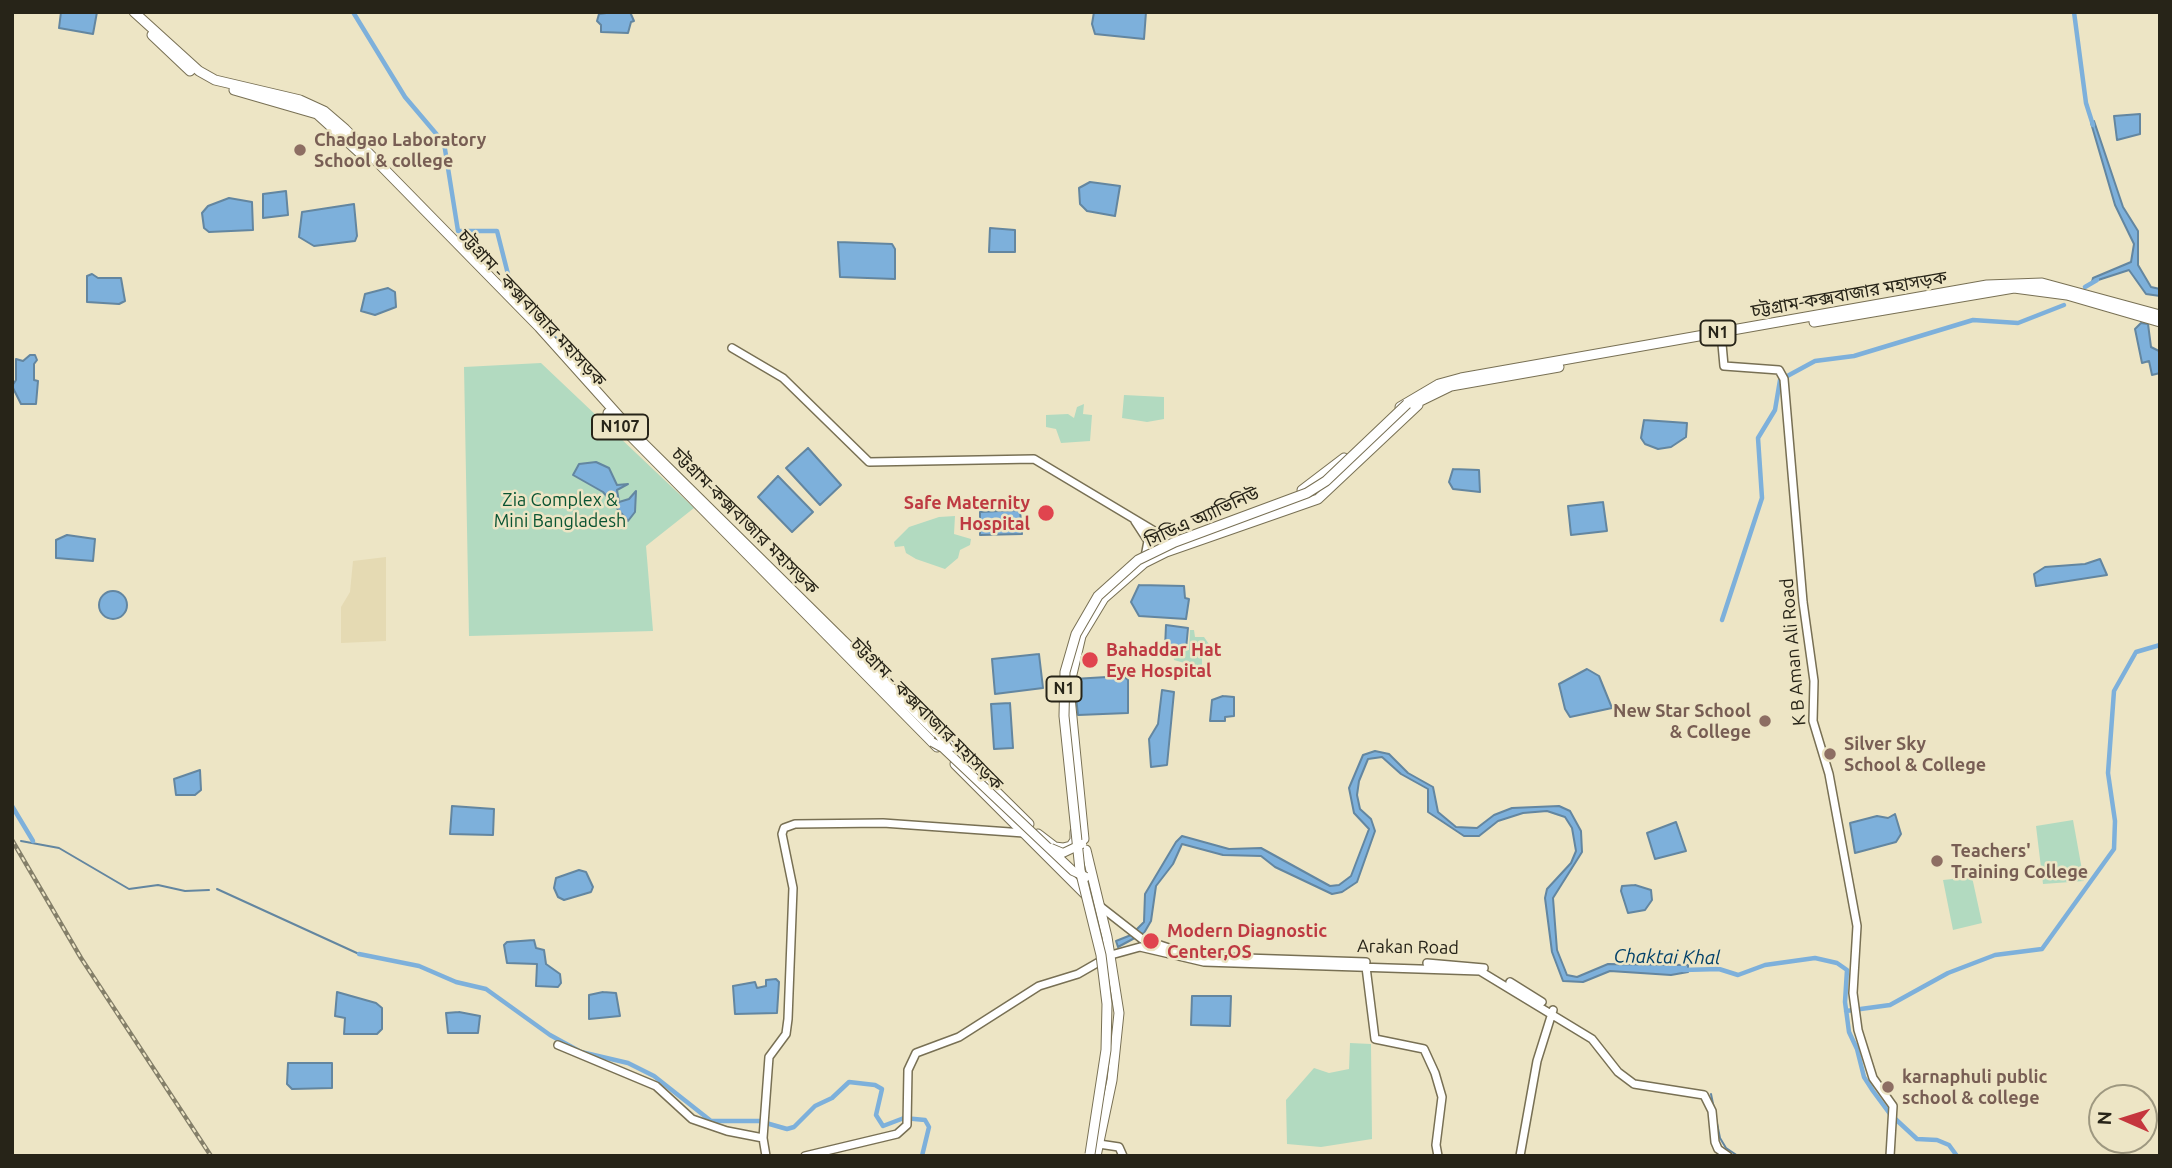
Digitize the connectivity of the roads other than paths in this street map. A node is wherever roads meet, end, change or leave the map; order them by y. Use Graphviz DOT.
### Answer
graph roads {
  1 [pos="125,12"];
  2 [pos="134,12"];
  3 [pos="1975,292"];
  4 [pos="2160,315"];
  5 [pos="2160,322"];
  6 [pos="1722,344"];
  7 [pos="732,348"];
  8 [pos="1422,396"];
  9 [pos="1130,515"];
  10 [pos="1182,541"];
  11 [pos="1143,560"];
  12 [pos="935,738"];
  13 [pos="1024,832"];
  14 [pos="1080,845"];
  15 [pos="1083,877"];
  16 [pos="1085,894"];
  17 [pos="1097,899"];
  18 [pos="1111,955"];
  19 [pos="1100,961"];
  20 [pos="1366,967"];
  21 [pos="1553,1012"];
  22 [pos="558,1045"];
  23 [pos="763,1138"];
  24 [pos="1094,1153"];
  25 [pos="766,1156"];
  26 [pos="805,1156"];
  27 [pos="1123,1156"];
  28 [pos="1438,1156"];
  29 [pos="1520,1156"];
  30 [pos="1731,1156"];
  31 [pos="1889,1156"];
  1 -- 12 [label="highway, চট্টগ্রাম - কক্সবাজার মহাসড়ক / N107"];
  2 -- 12 [label="highway, চট্টগ্রাম-কক্সবাজার মহাসড়ক / N107"];
  3 -- 4 [label="highway, চট্টগ্রাম-কক্সবাজার মহাসড়ক / N1"];
  3 -- 5 [label="highway, চট্টগ্রাম-কক্সবাজার মহাসড়ক / N1"];
  3 -- 8 [label="highway, চট্টগ্রাম-কক্সবাজার মহাসড়ক / N1"];
  6 -- 31 [label="street, K B Aman Ali Road"];
  7 -- 9 [label="street"];
  8 -- 10 [label="highway, সিডিএ অ্যাভিনিউ / N1"];
  8 -- 14 [label="highway, সিডিএ অ্যাভিনিউ / N1"];
  8 -- 14 [label="highway, N1, bridge"];
  9 -- 10 [label="street"];
  9 -- 11 [label="street"];
  10 -- 11 [label="highway, সিডিএ অ্যাভিনিউ / N1"];
  11 -- 14 [label="highway, সিডিএ অ্যাভিনিউ / N1"];
  12 -- 13 [label="highway, চট্টগ্রাম - কক্সবাজার মহাসড়ক / N107"];
  12 -- 14 [label="highway, চট্টগ্রাম-কক্সবাজার মহাসড়ক / N107"];
  12 -- 15 [label="main road, bridge"];
  13 -- 16 [label="highway, চট্টগ্রাম - কক্সবাজার মহাসড়ক / N107"];
  13 -- 23 [label="street"];
  14 -- 15 [label="highway, N1, bridge"];
  14 -- 16 [label="highway, সিডিএ অ্যাভিনিউ / N1"];
  14 -- 17 [label="highway, সিডিএ অ্যাভিনিউ / N1"];
  15 -- 24 [label="highway, N1, bridge"];
  16 -- 19 [label="highway, সিডিএ অ্যাভিনিউ / N1"];
  17 -- 18 [label="highway, সিডিএ অ্যাভিনিউ / N1"];
  17 -- 21 [label="street, Arakan Road"];
  18 -- 19 [label="street, Arakan Road"];
  18 -- 20 [label="street, Arakan Road"];
  18 -- 24 [label="highway"];
  19 -- 24 [label="highway, সিডিএ অ্যাভিনিউ / N1"];
  19 -- 26 [label="street, Arakan Road"];
  20 -- 21 [label="street, Arakan Road"];
  20 -- 28 [label="street"];
  21 -- 29 [label="street"];
  21 -- 30 [label="street, Arakan Road"];
  22 -- 23 [label="street"];
  23 -- 25 [label="street"];
  24 -- 27 [label="street"];
}
